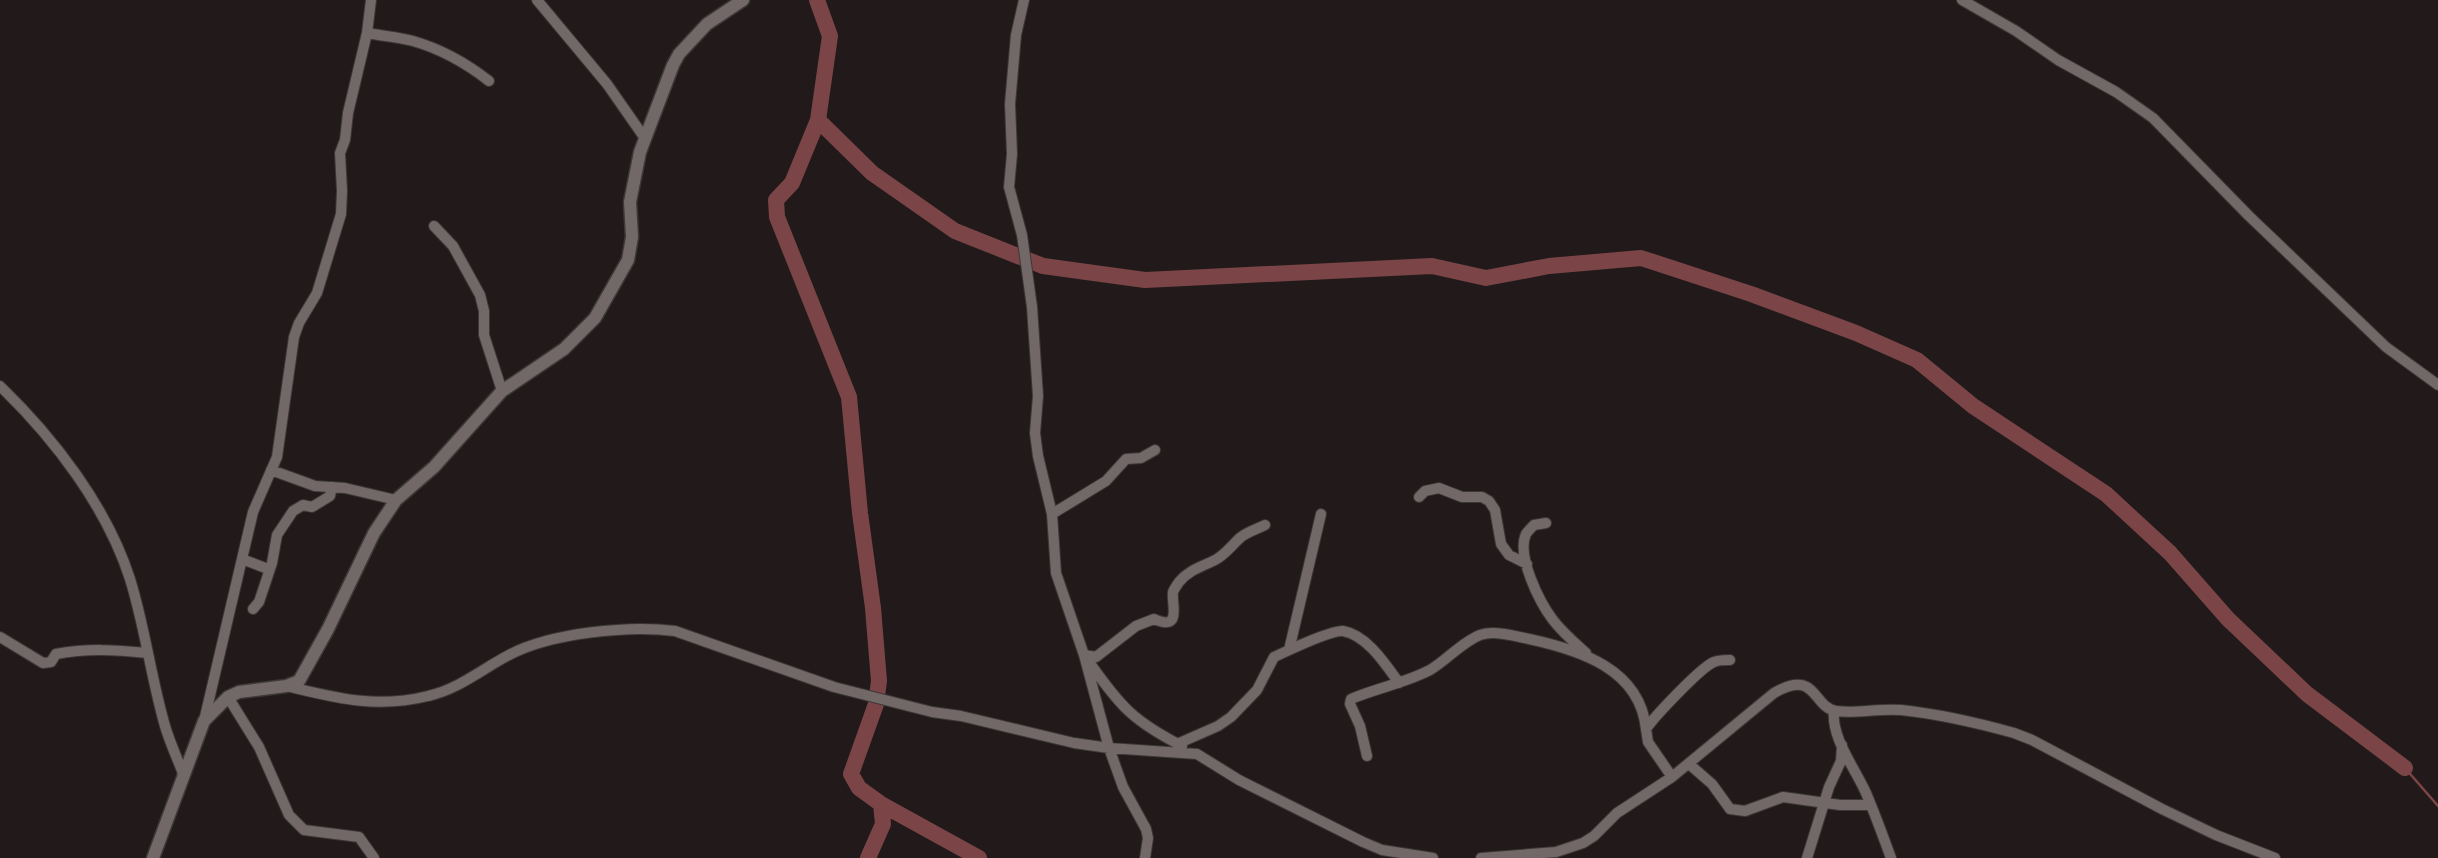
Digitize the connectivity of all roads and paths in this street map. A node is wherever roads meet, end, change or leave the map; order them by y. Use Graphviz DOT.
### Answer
graph roads {
  1 [pos="371,0"];
  2 [pos="537,0"];
  3 [pos="743,0"];
  4 [pos="1024,0"];
  5 [pos="1962,0"];
  6 [pos="367,33"];
  7 [pos="489,81"];
  8 [pos="644,137"];
  9 [pos="434,226"];
  10 [pos="2438,385"];
  11 [pos="0,386"];
  12 [pos="502,391"];
  13 [pos="1155,450"];
  14 [pos="271,470"];
  15 [pos="332,487"];
  16 [pos="1419,497"];
  17 [pos="396,500"];
  18 [pos="1052,514"];
  19 [pos="1321,514"];
  20 [pos="1546,523"];
  21 [pos="1265,525"];
  22 [pos="242,559"];
  23 [pos="1526,564"];
  24 [pos="268,569"];
  25 [pos="253,609"];
  26 [pos="0,637"];
  27 [pos="1289,650"];
  28 [pos="148,653"];
  29 [pos="1084,655"];
  30 [pos="1591,657"];
  31 [pos="1730,660"];
  32 [pos="1399,683"];
  33 [pos="286,686"];
  34 [pos="228,697"];
  35 [pos="1834,711"];
  36 [pos="204,721"];
  37 [pos="1646,729"];
  38 [pos="1177,744"];
  39 [pos="1842,744"];
  40 [pos="1109,748"];
  41 [pos="1197,754"];
  42 [pos="1367,756"];
  43 [pos="1689,764"];
  44 [pos="184,776"];
  45 [pos="1672,777"];
  46 [pos="1823,804"];
  47 [pos="1870,805"];
  48 [pos="1530,856"];
  49 [pos="153,858"];
  50 [pos="374,858"];
  51 [pos="1145,858"];
  52 [pos="1433,858"];
  53 [pos="1481,858"];
  54 [pos="1807,858"];
  55 [pos="1891,858"];
  56 [pos="2275,858"];
  1 -- 6 [label="street"];
  2 -- 8 [label="street"];
  3 -- 8 [label="street"];
  4 -- 18 [label="street"];
  5 -- 10 [label="street"];
  6 -- 7 [label="street"];
  6 -- 14 [label="street"];
  8 -- 12 [label="street"];
  9 -- 12 [label="street"];
  11 -- 28 [label="street"];
  12 -- 17 [label="street"];
  13 -- 18 [label="street"];
  14 -- 15 [label="street"];
  14 -- 22 [label="street"];
  15 -- 17 [label="street"];
  15 -- 24 [label="street"];
  16 -- 23 [label="street"];
  17 -- 33 [label="street"];
  18 -- 29 [label="street"];
  19 -- 27 [label="street"];
  20 -- 23 [label="street"];
  21 -- 29 [label="street"];
  22 -- 24 [label="street"];
  22 -- 36 [label="street"];
  23 -- 30 [label="street"];
  24 -- 25 [label="street"];
  26 -- 28 [label="street"];
  27 -- 32 [label="street"];
  27 -- 38 [label="street"];
  28 -- 44 [label="street"];
  29 -- 38 [label="street"];
  29 -- 40 [label="street"];
  30 -- 32 [label="street"];
  30 -- 37 [label="street"];
  31 -- 37 [label="street"];
  32 -- 42 [label="street"];
  33 -- 34 [label="street"];
  33 -- 40 [label="street"];
  34 -- 36 [label="street"];
  34 -- 50 [label="street"];
  35 -- 39 [label="street"];
  35 -- 43 [label="street"];
  35 -- 56 [label="street"];
  36 -- 44 [label="street"];
  37 -- 45 [label="street"];
  38 -- 41 [label="street"];
  39 -- 46 [label="street"];
  39 -- 47 [label="street"];
  40 -- 41 [label="street"];
  40 -- 51 [label="street"];
  41 -- 52 [label="street"];
  43 -- 45 [label="street"];
  43 -- 46 [label="street"];
  44 -- 49 [label="street"];
  45 -- 48 [label="street"];
  46 -- 47 [label="street"];
  46 -- 54 [label="street"];
  47 -- 55 [label="street"];
  48 -- 53 [label="street"];
}
